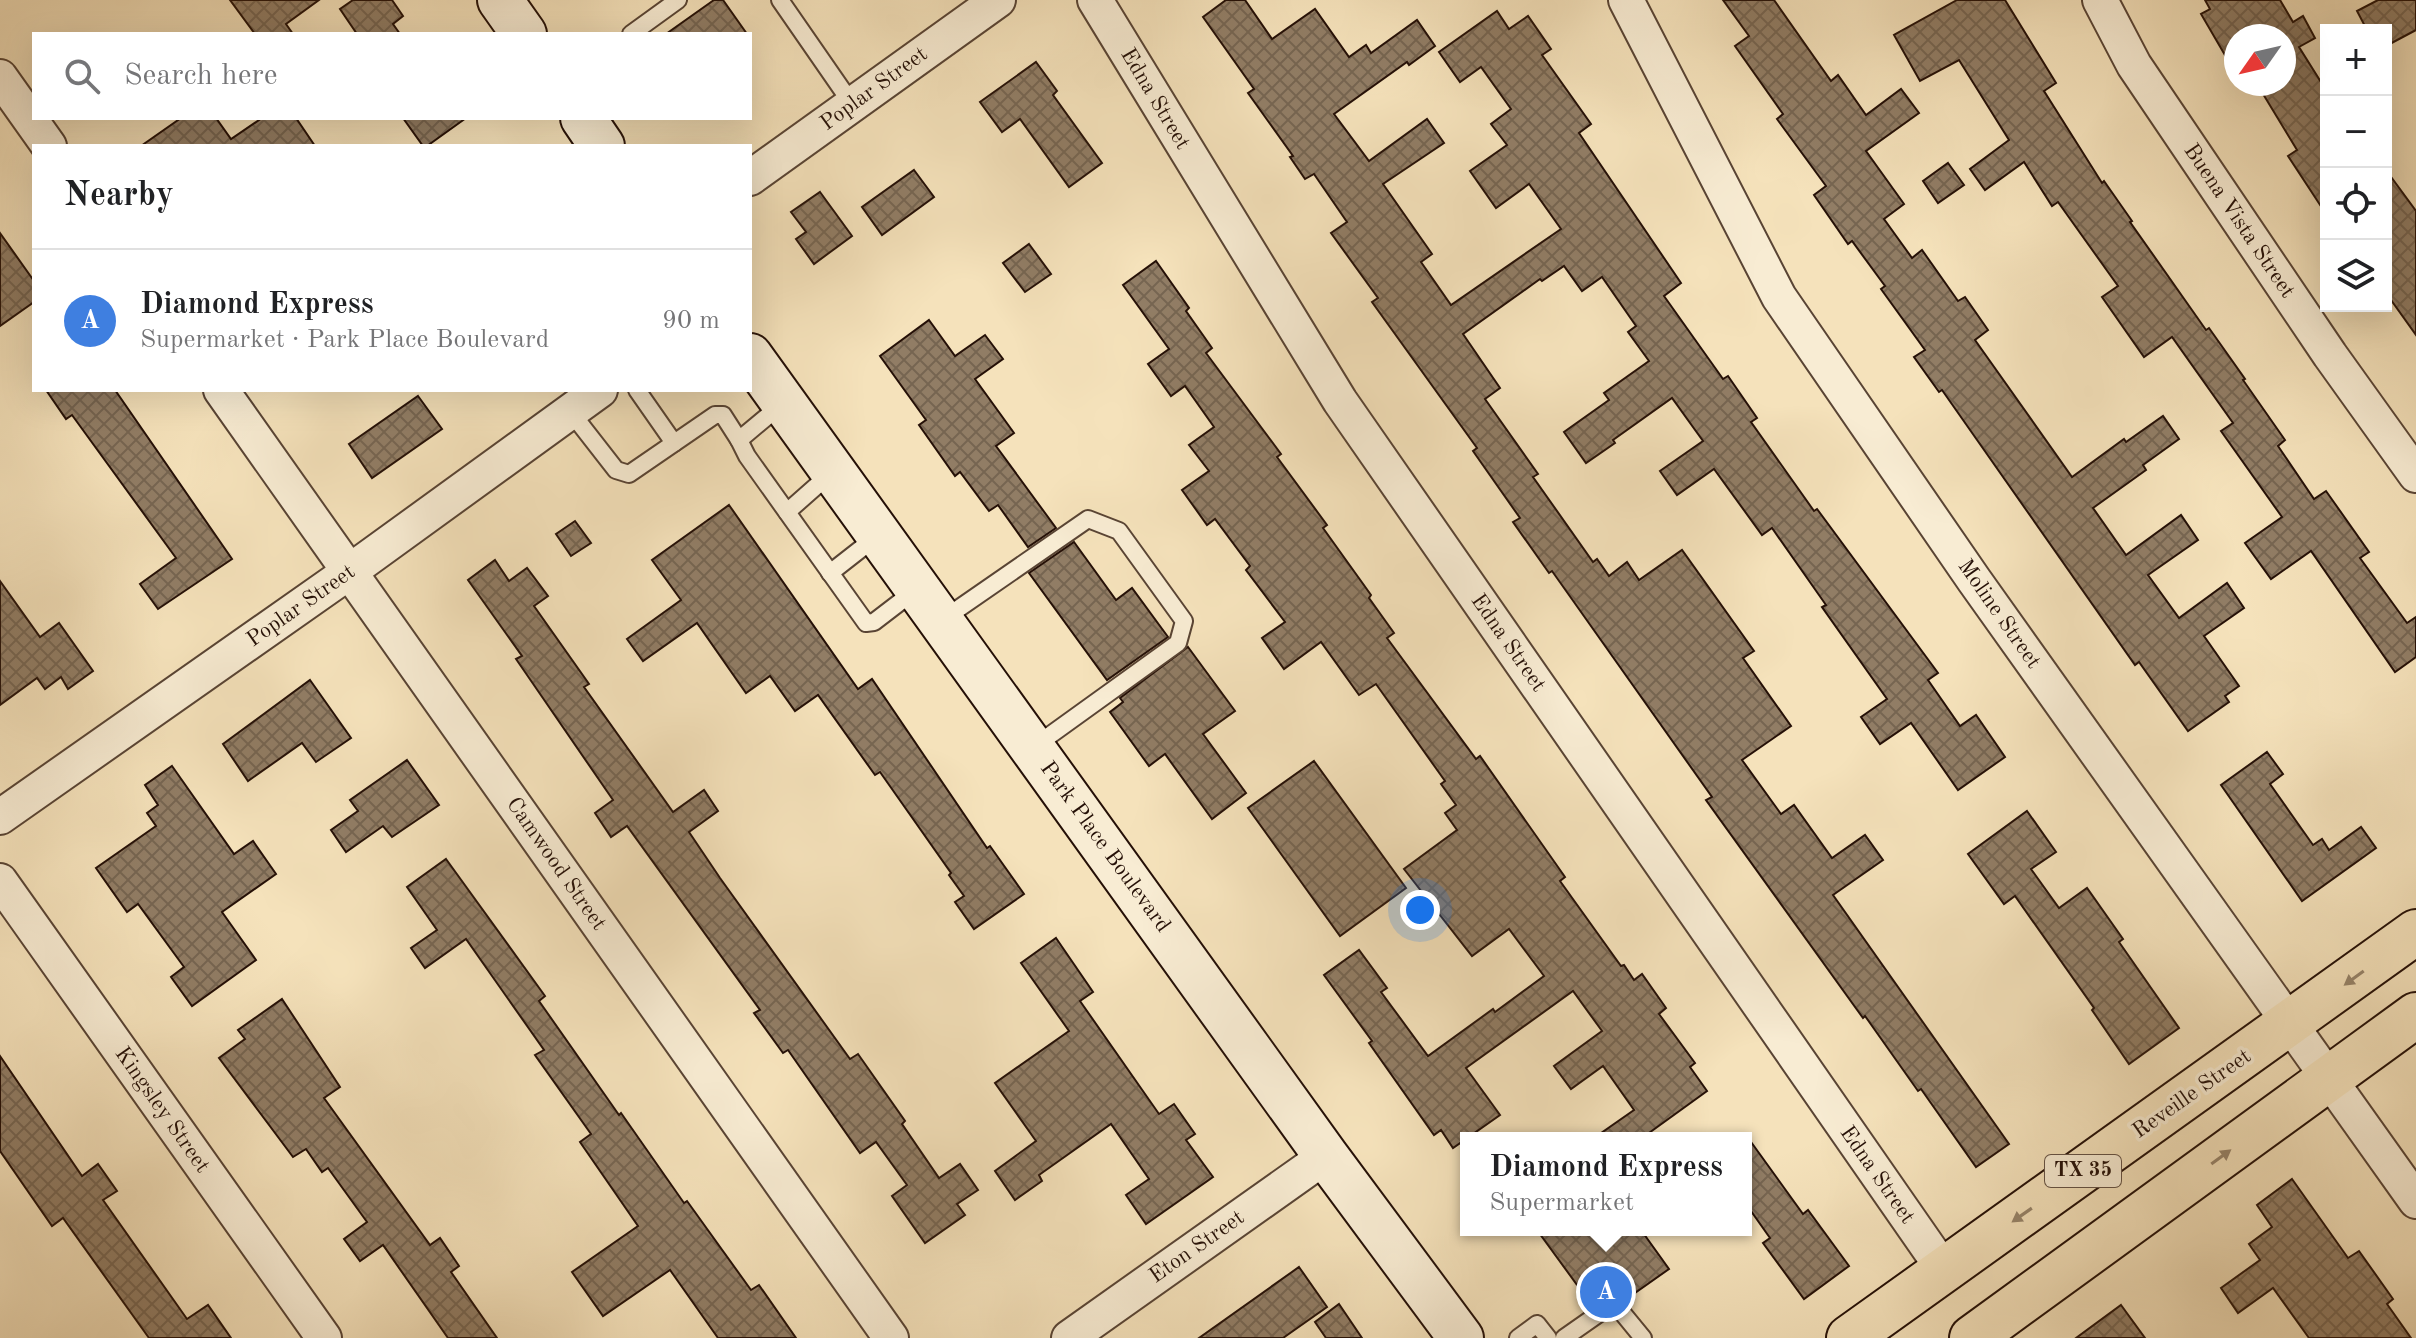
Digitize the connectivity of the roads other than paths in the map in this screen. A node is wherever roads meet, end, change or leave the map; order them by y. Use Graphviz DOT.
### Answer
graph roads {
  1 [pos="500,0"];
  2 [pos="678,0"];
  3 [pos="780,0"];
  4 [pos="998,0"];
  5 [pos="1095,0"];
  6 [pos="1626,0"];
  7 [pos="2100,0"];
  8 [pos="523,32"];
  9 [pos="634,32"];
  10 [pos="0,77"];
  11 [pos="852,104"];
  12 [pos="584,120"];
  13 [pos="48,144"];
  14 [pos="601,144"];
  15 [pos="752,177"];
  16 [pos="752,359"];
  17 [pos="222,392"];
  18 [pos="597,392"];
  19 [pos="638,392"];
  20 [pos="783,403"];
  21 [pos="570,411"];
  22 [pos="739,440"];
  23 [pos="674,443"];
  24 [pos="833,471"];
  25 [pos="2416,475"];
  26 [pos="787,512"];
  27 [pos="879,535"];
  28 [pos="349,572"];
  29 [pos="830,573"];
  30 [pos="930,604"];
  31 [pos="1033,747"];
  32 [pos="0,817"];
  33 [pos="0,881"];
  34 [pos="2416,932"];
  35 [pos="2416,1015"];
  36 [pos="2291,1024"];
  37 [pos="2329,1078"];
  38 [pos="1326,1156"];
  39 [pos="2416,1201"];
  40 [pos="1944,1270"];
  41 [pos="1985,1334"];
  42 [pos="1459,1337"];
  43 [pos="324,1338"];
  44 [pos="891,1338"];
  45 [pos="1069,1338"];
  46 [pos="1518,1338"];
  47 [pos="1548,1338"];
  48 [pos="1564,1338"];
  49 [pos="1643,1338"];
  50 [pos="1849,1338"];
  1 -- 8 [label="main road"];
  2 -- 9 [label="lane"];
  3 -- 11 [label="lane"];
  4 -- 11 [label="street, Poplar Street"];
  5 -- 40 [label="street, Edna Street"];
  6 -- 36 [label="street, Moline Street"];
  7 -- 25 [label="street, Buena Vista Street"];
  10 -- 13 [label="street"];
  11 -- 15 [label="street, Poplar Street"];
  12 -- 14 [label="main road"];
  16 -- 20 [label="main road, Park Place Boulevard"];
  17 -- 28 [label="street, Camwood Street"];
  18 -- 21 [label="street, Poplar Street"];
  19 -- 23 [label="lane"];
  20 -- 22 [label="lane"];
  20 -- 24 [label="main road, Park Place Boulevard"];
  21 -- 23 [label="lane"];
  21 -- 28 [label="street, Poplar Street"];
  22 -- 23 [label="lane"];
  22 -- 26 [label="lane"];
  24 -- 26 [label="lane"];
  24 -- 27 [label="main road, Park Place Boulevard"];
  26 -- 29 [label="lane"];
  27 -- 29 [label="lane"];
  27 -- 30 [label="main road, Park Place Boulevard"];
  28 -- 32 [label="street, Poplar Street"];
  28 -- 44 [label="street, Camwood Street"];
  29 -- 30 [label="lane"];
  30 -- 31 [label="main road, Park Place Boulevard"];
  30 -- 31 [label="lane"];
  31 -- 38 [label="main road, Park Place Boulevard"];
  33 -- 43 [label="street, Kingsley Street"];
  34 -- 36 [label="main road, Reveille Street / TX 35, one-way"];
  35 -- 37 [label="main road"];
  36 -- 37 [label="street, Moline Street"];
  36 -- 40 [label="main road, Reveille Street / TX 35, one-way"];
  37 -- 39 [label="street, Moline Street"];
  41 -- 37 [label="main road, one-way"];
  38 -- 42 [label="main road, Park Place Boulevard"];
  38 -- 45 [label="street, Eton Street"];
  40 -- 50 [label="main road, Reveille Street / TX 35"];
  46 -- 47 [label="lane"];
  48 -- 49 [label="lane"];
}
